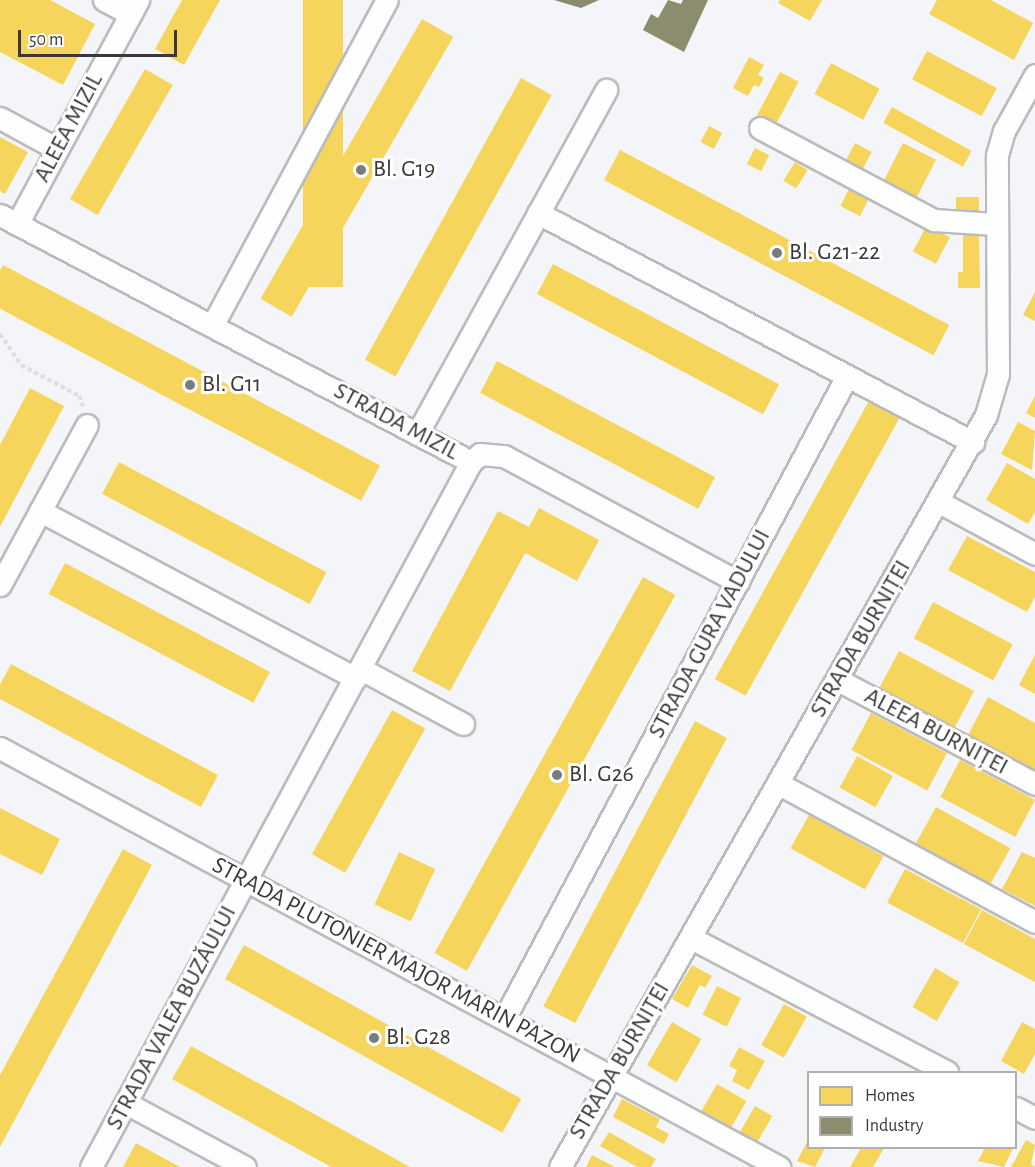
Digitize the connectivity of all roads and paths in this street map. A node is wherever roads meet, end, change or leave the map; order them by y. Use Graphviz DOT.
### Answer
graph roads {
  1 [pos="104,0"];
  2 [pos="387,0"];
  3 [pos="134,7"];
  4 [pos="1035,75"];
  5 [pos="606,90"];
  6 [pos="0,118"];
  7 [pos="760,128"];
  8 [pos="57,149"];
  9 [pos="538,213"];
  10 [pos="9,219"];
  11 [pos="995,224"];
  12 [pos="212,326"];
  13 [pos="0,334"];
  14 [pos="847,376"];
  15 [pos="87,425"];
  16 [pos="417,434"];
  17 [pos="973,442"];
  18 [pos="471,462"];
  19 [pos="939,502"];
  20 [pos="40,511"];
  21 [pos="1035,554"];
  22 [pos="738,582"];
  23 [pos="0,585"];
  24 [pos="358,674"];
  25 [pos="838,680"];
  26 [pos="463,724"];
  27 [pos="4,754"];
  28 [pos="779,784"];
  29 [pos="1035,784"];
  30 [pos="246,880"];
  31 [pos="1035,922"];
  32 [pos="691,938"];
  33 [pos="504,1019"];
  34 [pos="945,1071"];
  35 [pos="611,1078"];
  36 [pos="126,1103"];
  37 [pos="1017,1109"];
  38 [pos="1035,1118"];
  39 [pos="92,1167"];
  40 [pos="245,1167"];
  41 [pos="560,1167"];
  42 [pos="779,1167"];
  1 -- 3 [label="street"];
  2 -- 12 [label="street"];
  3 -- 8 [label="street, ALEEA MIZIL"];
  4 -- 11 [label="street, STRADA BURNIȚEI"];
  5 -- 9 [label="street"];
  6 -- 8 [label="street"];
  7 -- 11 [label="street"];
  8 -- 10 [label="street, ALEEA MIZIL"];
  9 -- 14 [label="street"];
  9 -- 16 [label="street"];
  10 -- 12 [label="street, STRADA MIZIL"];
  11 -- 17 [label="street, STRADA BURNIȚEI"];
  12 -- 16 [label="street, STRADA MIZIL"];
  13 -- 15 [label="path"];
  14 -- 17 [label="street"];
  14 -- 22 [label="street, STRADA GURA VADULUI"];
  15 -- 20 [label="street"];
  16 -- 18 [label="street, STRADA MIZIL"];
  17 -- 19 [label="street, STRADA BURNIȚEI"];
  18 -- 22 [label="street, STRADA MIZIL"];
  18 -- 24 [label="street, STRADA VALEA BUZĂULUI"];
  19 -- 21 [label="street"];
  19 -- 25 [label="street, STRADA BURNIȚEI"];
  20 -- 23 [label="street"];
  20 -- 24 [label="street"];
  22 -- 33 [label="street, STRADA GURA VADULUI"];
  24 -- 26 [label="street"];
  24 -- 30 [label="street, STRADA VALEA BUZĂULUI"];
  25 -- 28 [label="street, STRADA BURNIȚEI"];
  25 -- 29 [label="street, ALEEA BURNIȚEI"];
  27 -- 30 [label="street, STRADA PLUTONIER MAJOR MARIN PAZON"];
  28 -- 31 [label="street"];
  28 -- 32 [label="street, STRADA BURNIȚEI"];
  30 -- 33 [label="street, STRADA PLUTONIER MAJOR MARIN PAZON"];
  30 -- 36 [label="street, STRADA VALEA BUZĂULUI"];
  32 -- 34 [label="street"];
  32 -- 35 [label="street, STRADA BURNIȚEI"];
  33 -- 35 [label="street, STRADA PLUTONIER MAJOR MARIN PAZON"];
  35 -- 41 [label="street, STRADA BURNIȚEI"];
  35 -- 42 [label="street, STRADA PLUTONIER MAJOR MARIN PAZON"];
  36 -- 39 [label="street, STRADA VALEA BUZĂULUI"];
  36 -- 40 [label="street"];
  37 -- 38 [label="street"];
}
